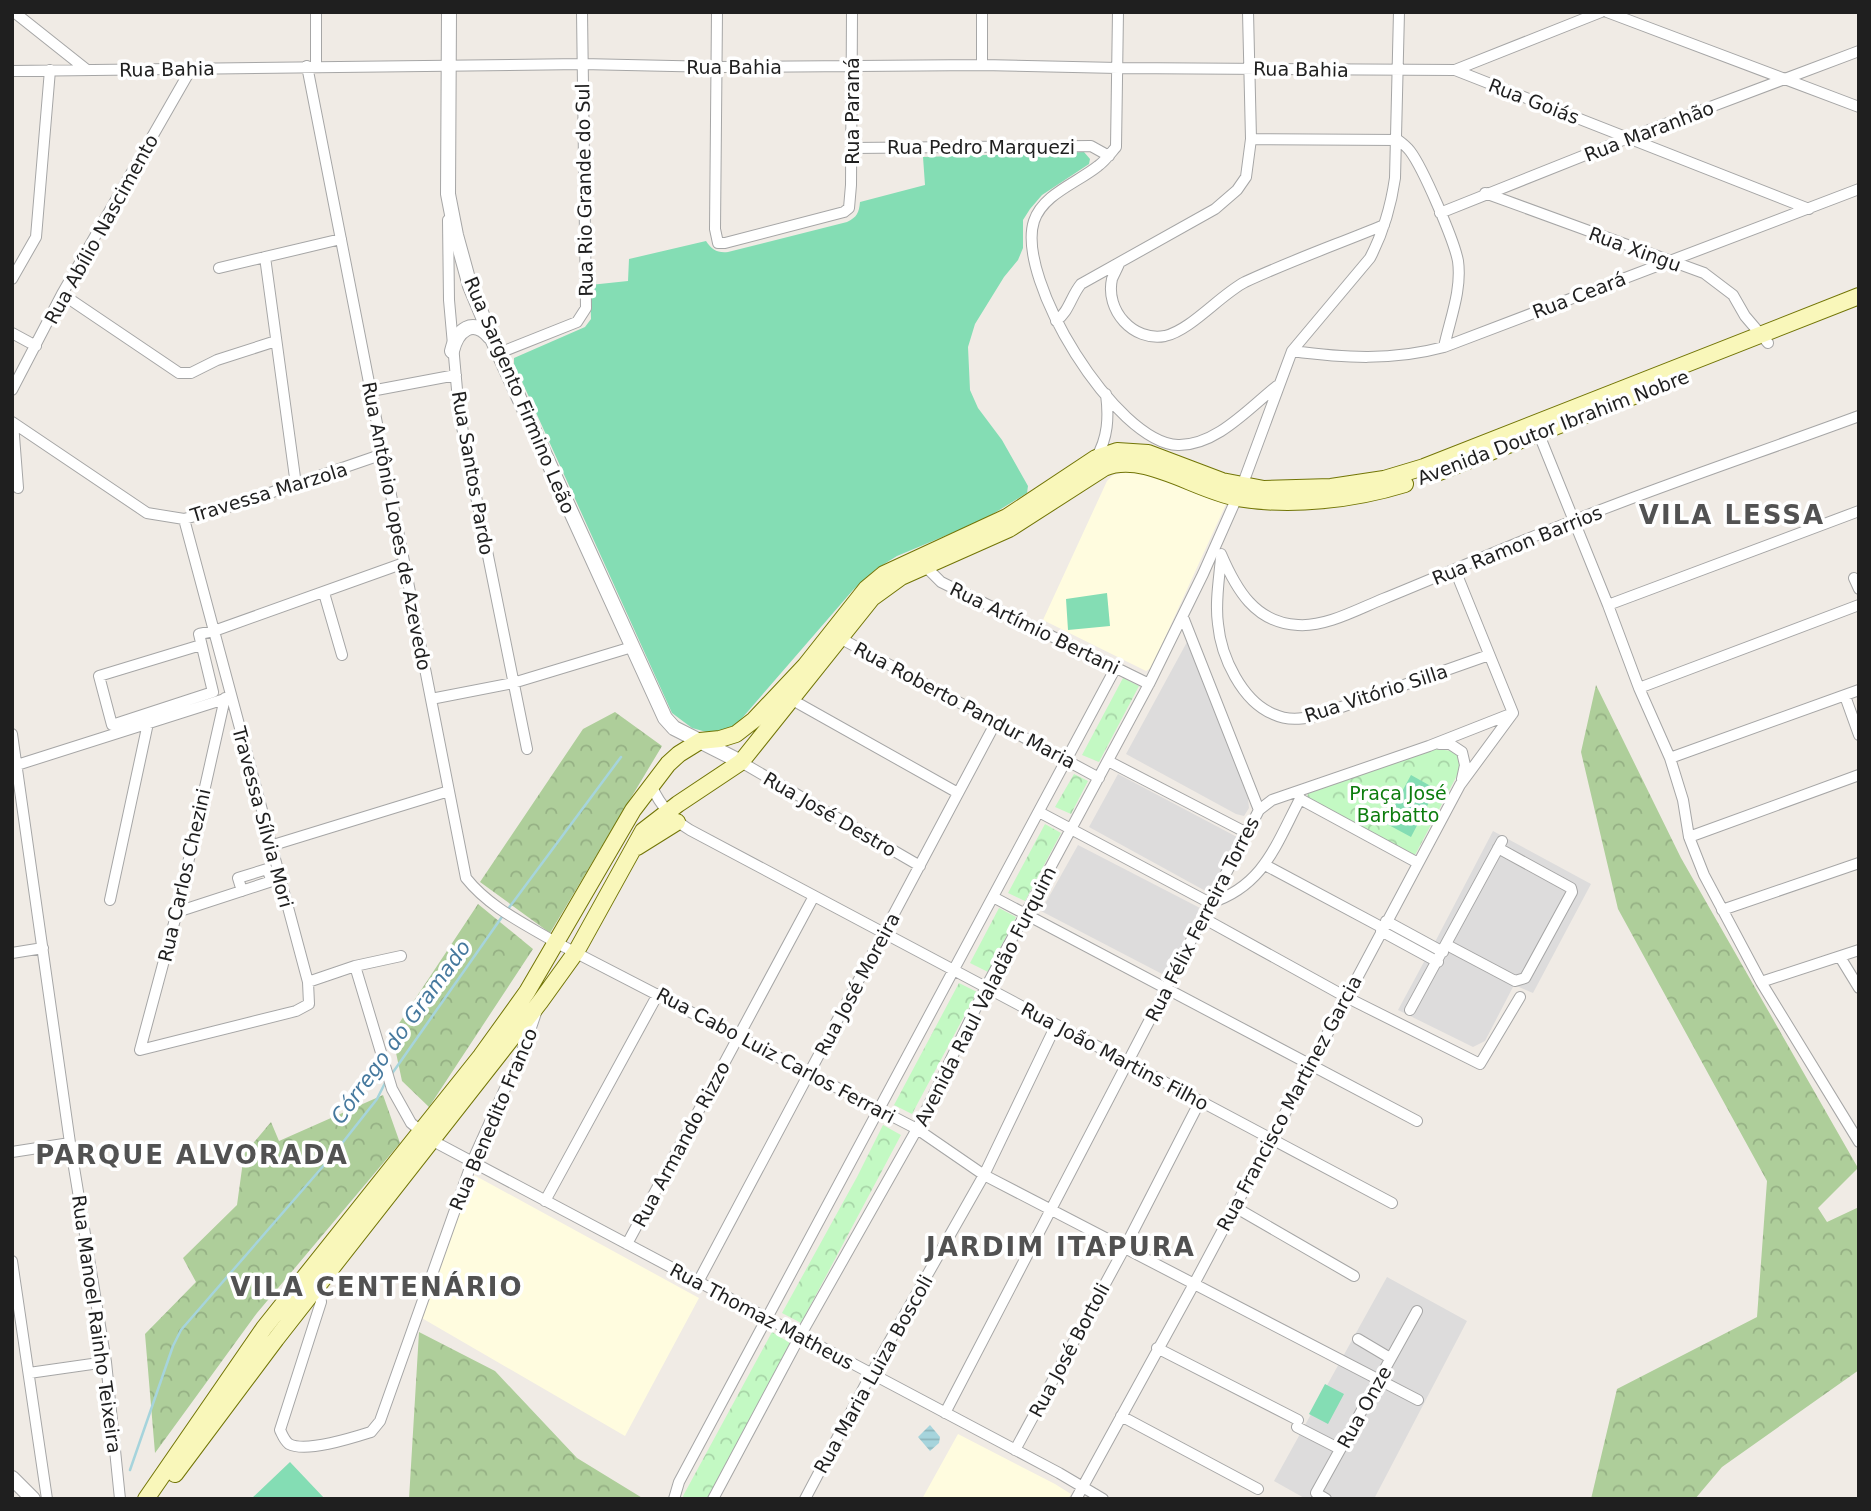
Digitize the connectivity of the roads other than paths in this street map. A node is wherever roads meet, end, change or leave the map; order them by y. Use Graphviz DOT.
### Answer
graph roads {
  1 [pos="15,12"];
  2 [pos="316,12"];
  3 [pos="449,12"];
  4 [pos="582,12"];
  5 [pos="717,12"];
  6 [pos="852,12"];
  7 [pos="982,12"];
  8 [pos="1118,12"];
  9 [pos="1248,12"];
  10 [pos="1399,12"];
  11 [pos="1601,12"];
  12 [pos="1607,12"];
  13 [pos="1859,51"];
  14 [pos="582,64"];
  15 [pos="982,65"];
  16 [pos="311,66"];
  17 [pos="852,66"];
  18 [pos="449,67"];
  19 [pos="717,67"];
  20 [pos="1118,68"];
  21 [pos="1248,68"];
  22 [pos="191,69"];
  23 [pos="1455,69"];
  24 [pos="50,70"];
  25 [pos="87,70"];
  26 [pos="12,71"];
  27 [pos="1399,71"];
  28 [pos="1784,80"];
  29 [pos="1859,107"];
  30 [pos="1628,138"];
  31 [pos="1251,139"];
  32 [pos="1398,140"];
  33 [pos="852,148"];
  34 [pos="1109,156"];
  35 [pos="1859,189"];
  36 [pos="1485,193"];
  37 [pos="448,194"];
  38 [pos="1809,209"];
  39 [pos="1440,213"];
  40 [pos="1384,225"];
  41 [pos="341,239"];
  42 [pos="265,257"];
  43 [pos="1668,262"];
  44 [pos="1119,264"];
  45 [pos="219,268"];
  46 [pos="12,279"];
  47 [pos="62,294"];
  48 [pos="1859,296"];
  49 [pos="1859,308"];
  50 [pos="1056,321"];
  51 [pos="12,333"];
  52 [pos="1765,339"];
  53 [pos="276,341"];
  54 [pos="36,346"];
  55 [pos="496,347"];
  56 [pos="1444,347"];
  57 [pos="452,351"];
  58 [pos="1292,351"];
  59 [pos="456,374"];
  60 [pos="1278,386"];
  61 [pos="12,390"];
  62 [pos="371,391"];
  63 [pos="1106,394"];
  64 [pos="1859,416"];
  65 [pos="13,422"];
  66 [pos="1536,428"];
  67 [pos="1167,452"];
  68 [pos="383,454"];
  69 [pos="1131,456"];
  70 [pos="1094,464"];
  71 [pos="296,485"];
  72 [pos="18,488"];
  73 [pos="1240,492"];
  74 [pos="1859,511"];
  75 [pos="184,519"];
  76 [pos="1574,520"];
  77 [pos="1221,535"];
  78 [pos="1221,554"];
  79 [pos="404,563"];
  80 [pos="926,567"];
  81 [pos="1455,570"];
  82 [pos="1854,578"];
  83 [pos="1219,589"];
  84 [pos="1859,589"];
  85 [pos="324,593"];
  86 [pos="1608,605"];
  87 [pos="1859,605"];
  88 [pos="1251,606"];
  89 [pos="1182,617"];
  90 [pos="214,631"];
  91 [pos="836,635"];
  92 [pos="201,645"];
  93 [pos="632,647"];
  94 [pos="342,655"];
  95 [pos="1489,655"];
  96 [pos="1115,669"];
  97 [pos="513,683"];
  98 [pos="1149,684"];
  99 [pos="1639,688"];
  100 [pos="1859,690"];
  101 [pos="1845,696"];
  102 [pos="228,697"];
  103 [pos="786,697"];
  104 [pos="431,699"];
  105 [pos="1513,713"];
  106 [pos="996,722"];
  107 [pos="148,723"];
  108 [pos="12,734"];
  109 [pos="1859,735"];
  110 [pos="700,741"];
  111 [pos="1429,746"];
  112 [pos="527,749"];
  113 [pos="1670,758"];
  114 [pos="1066,760"];
  115 [pos="1108,761"];
  116 [pos="741,762"];
  117 [pos="17,765"];
  118 [pos="1859,775"];
  119 [pos="1098,778"];
  120 [pos="1460,785"];
  121 [pos="652,787"];
  122 [pos="449,791"];
  123 [pos="958,793"];
  124 [pos="1299,795"];
  125 [pos="1259,810"];
  126 [pos="1039,812"];
  127 [pos="678,817"];
  128 [pos="1071,830"];
  129 [pos="1247,833"];
  130 [pos="1689,837"];
  131 [pos="270,846"];
  132 [pos="1418,863"];
  133 [pos="1859,863"];
  134 [pos="1265,865"];
  135 [pos="919,866"];
  136 [pos="242,891"];
  137 [pos="814,896"];
  138 [pos="993,897"];
  139 [pos="110,900"];
  140 [pos="1210,903"];
  141 [pos="1722,910"];
  142 [pos="177,912"];
  143 [pos="1025,915"];
  144 [pos="1203,918"];
  145 [pos="1384,927"];
  146 [pos="884,933"];
  147 [pos="555,942"];
  148 [pos="43,948"];
  149 [pos="1859,950"];
  150 [pos="576,952"];
  151 [pos="12,953"];
  152 [pos="1442,953"];
  153 [pos="401,956"];
  154 [pos="1840,957"];
  155 [pos="355,966"];
  156 [pos="954,970"];
  157 [pos="308,982"];
  158 [pos="1760,982"];
  159 [pos="986,988"];
  160 [pos="1859,988"];
  161 [pos="1166,989"];
  162 [pos="527,992"];
  163 [pos="658,993"];
  164 [pos="1520,996"];
  165 [pos="1346,997"];
  166 [pos="540,1002"];
  167 [pos="309,1004"];
  168 [pos="1410,1010"];
  169 [pos="1056,1025"];
  170 [pos="740,1036"];
  171 [pos="1128,1063"];
  172 [pos="1310,1064"];
  173 [pos="809,1073"];
  174 [pos="1200,1101"];
  175 [pos="878,1110"];
  176 [pos="1417,1121"];
  177 [pos="917,1129"];
  178 [pos="427,1137"];
  179 [pos="1270,1138"];
  180 [pos="1859,1142"];
  181 [pos="71,1143"];
  182 [pos="12,1152"];
  183 [pos="472,1162"];
  184 [pos="984,1175"];
  185 [pos="545,1201"];
  186 [pos="1392,1203"];
  187 [pos="1233,1206"];
  188 [pos="1052,1210"];
  189 [pos="627,1244"];
  190 [pos="1124,1249"];
  191 [pos="12,1261"];
  192 [pos="1354,1276"];
  193 [pos="698,1282"];
  194 [pos="1194,1284"];
  195 [pos="319,1285"];
  196 [pos="1416,1311"];
  197 [pos="767,1318"];
  198 [pos="800,1336"];
  199 [pos="1358,1339"];
  200 [pos="1157,1348"];
  201 [pos="1390,1358"];
  202 [pos="106,1362"];
  203 [pos="29,1373"];
  204 [pos="871,1374"];
  205 [pos="1379,1379"];
  206 [pos="1418,1400"];
  207 [pos="945,1413"];
  208 [pos="1121,1416"];
  209 [pos="1340,1449"];
  210 [pos="1015,1450"];
  211 [pos="12,1478"];
  212 [pos="1083,1486"];
  213 [pos="1258,1489"];
  214 [pos="33,1499"];
  215 [pos="47,1499"];
  216 [pos="120,1499"];
  217 [pos="146,1499"];
  218 [pos="157,1499"];
  219 [pos="674,1499"];
  220 [pos="713,1499"];
  221 [pos="805,1499"];
  222 [pos="1076,1499"];
  223 [pos="1103,1499"];
  224 [pos="1326,1499"];
  1 -- 25 [label="street"];
  2 -- 16 [label="street, Rua Antônio Lopes de Azevedo"];
  3 -- 18 [label="street, Rua Sargento Firmino Leão"];
  4 -- 14 [label="street, Rua Rio Grande do Sul"];
  5 -- 19 [label="street"];
  6 -- 17 [label="street, Rua Paraná"];
  7 -- 15 [label="street"];
  8 -- 20 [label="street"];
  9 -- 21 [label="street"];
  10 -- 27 [label="street, Avenida Raul Valadão Furquim"];
  11 -- 23 [label="street"];
  12 -- 28 [label="street"];
  13 -- 28 [label="street, Rua Maranhão"];
  14 -- 18 [label="street, Rua Bahia"];
  14 -- 19 [label="street, Rua Bahia"];
  14 -- 55 [label="street, Rua Rio Grande do Sul"];
  15 -- 17 [label="street, Rua Bahia"];
  15 -- 20 [label="street, Rua Bahia"];
  16 -- 18 [label="street, Rua Bahia"];
  16 -- 22 [label="street, Rua Bahia"];
  16 -- 41 [label="street, Rua Antônio Lopes de Azevedo"];
  17 -- 19 [label="street, Rua Bahia"];
  17 -- 33 [label="street, Rua Paraná"];
  18 -- 37 [label="street, Rua Sargento Firmino Leão"];
  19 -- 33 [label="street, Rua Paraná"];
  20 -- 21 [label="street, Rua Bahia"];
  20 -- 34 [label="street"];
  21 -- 27 [label="street, Rua Bahia"];
  21 -- 31 [label="street"];
  22 -- 25 [label="street, Rua Bahia"];
  22 -- 47 [label="street, Rua Abílio Nascimento"];
  23 -- 27 [label="street, Rua Bahia"];
  23 -- 30 [label="street, Rua Goiás"];
  24 -- 25 [label="street, Rua Bahia"];
  24 -- 26 [label="street, Rua Bahia"];
  24 -- 46 [label="street"];
  27 -- 32 [label="street, Avenida Raul Valadão Furquim"];
  28 -- 29 [label="street"];
  28 -- 30 [label="street, Rua Maranhão"];
  30 -- 36 [label="street, Rua Maranhão"];
  30 -- 38 [label="street, Rua Goiás"];
  31 -- 32 [label="street"];
  31 -- 44 [label="street"];
  32 -- 39 [label="street"];
  32 -- 40 [label="street, Avenida Raul Valadão Furquim"];
  33 -- 34 [label="street, Rua Pedro Marquezi"];
  34 -- 50 [label="street"];
  35 -- 38 [label="street, Rua Ceará"];
  36 -- 39 [label="street, Rua Maranhão"];
  36 -- 43 [label="street, Rua Xingu"];
  37 -- 55 [label="street, Rua Sargento Firmino Leão"];
  37 -- 57 [label="street, Rua Santos Pardo"];
  38 -- 43 [label="street, Rua Ceará"];
  39 -- 56 [label="street"];
  40 -- 44 [label="street"];
  40 -- 58 [label="street, Avenida Raul Valadão Furquim"];
  41 -- 42 [label="street"];
  41 -- 62 [label="street, Rua Antônio Lopes de Azevedo"];
  42 -- 45 [label="street"];
  42 -- 53 [label="street"];
  43 -- 52 [label="street, Rua Xingu"];
  43 -- 56 [label="street, Rua Ceará"];
  44 -- 50 [label="street"];
  47 -- 53 [label="street"];
  47 -- 54 [label="street, Rua Abílio Nascimento"];
  48 -- 52 [label="main road, Avenida Doutor Ibrahim Nobre"];
  49 -- 52 [label="main road, Avenida Doutor Ibrahim Nobre"];
  50 -- 63 [label="street"];
  51 -- 54 [label="street"];
  52 -- 66 [label="main road, Avenida Doutor Ibrahim Nobre"];
  53 -- 71 [label="street"];
  54 -- 61 [label="street, Rua Abílio Nascimento"];
  55 -- 57 [label="street"];
  55 -- 93 [label="street, Rua Sargento Firmino Leão"];
  56 -- 58 [label="street, Rua Ceará"];
  57 -- 59 [label="street, Rua Santos Pardo"];
  58 -- 60 [label="street, Avenida Raul Valadão Furquim"];
  59 -- 62 [label="street"];
  59 -- 97 [label="street, Rua Santos Pardo"];
  60 -- 67 [label="street"];
  60 -- 73 [label="street, Avenida Raul Valadão Furquim"];
  62 -- 68 [label="street, Rua Antônio Lopes de Azevedo"];
  63 -- 67 [label="street"];
  63 -- 70 [label="street"];
  64 -- 76 [label="street, Rua Ramon Barrios"];
  65 -- 72 [label="street"];
  65 -- 75 [label="street, Travessa Marzola"];
  66 -- 73 [label="main road, Avenida Doutor Ibrahim Nobre"];
  66 -- 76 [label="street"];
  67 -- 69 [label="main road"];
  67 -- 73 [label="main road"];
  68 -- 71 [label="street, Travessa Marzola"];
  68 -- 79 [label="street, Rua Antônio Lopes de Azevedo"];
  69 -- 70 [label="main road"];
  69 -- 73 [label="main road"];
  70 -- 80 [label="main road"];
  70 -- 91 [label="main road"];
  71 -- 75 [label="street, Travessa Marzola"];
  73 -- 77 [label="street, Avenida Raul Valadão Furquim"];
  74 -- 86 [label="street"];
  75 -- 90 [label="street, Travessa Sílvia Mori"];
  76 -- 81 [label="street, Rua Ramon Barrios"];
  76 -- 86 [label="street"];
  77 -- 78 [label="street, Rua Ramon Barrios"];
  77 -- 89 [label="street, Avenida Raul Valadão Furquim"];
  78 -- 83 [label="street, Rua Vitório Silla"];
  78 -- 88 [label="street, Rua Ramon Barrios"];
  79 -- 85 [label="street"];
  79 -- 104 [label="street, Rua Antônio Lopes de Azevedo"];
  80 -- 91 [label="main road"];
  80 -- 96 [label="street, Rua Artímio Bertani"];
  81 -- 88 [label="street, Rua Ramon Barrios"];
  81 -- 95 [label="street"];
  82 -- 84 [label="street"];
  83 -- 88 [label="street"];
  83 -- 95 [label="street, Rua Vitório Silla"];
  85 -- 90 [label="street"];
  85 -- 94 [label="street"];
  86 -- 99 [label="street"];
  87 -- 99 [label="street"];
  89 -- 98 [label="street, Avenida Raul Valadão Furquim"];
  89 -- 125 [label="street, Rua Félix Ferreira Torres"];
  90 -- 92 [label="street"];
  90 -- 102 [label="street, Travessa Sílvia Mori"];
  91 -- 103 [label="main road"];
  91 -- 106 [label="street, Rua Roberto Pandur Maria"];
  92 -- 92 [label="street"];
  93 -- 97 [label="street"];
  93 -- 110 [label="street, Rua Sargento Firmino Leão"];
  95 -- 105 [label="street"];
  96 -- 98 [label="street, Rua Artímio Bertani"];
  96 -- 114 [label="street, Avenida Raul Valadão Furquim"];
  97 -- 104 [label="street"];
  97 -- 112 [label="street, Rua Santos Pardo"];
  98 -- 115 [label="street, Avenida Raul Valadão Furquim"];
  99 -- 113 [label="street"];
  100 -- 101 [label="street"];
  101 -- 109 [label="street"];
  101 -- 113 [label="street"];
  102 -- 107 [label="street"];
  102 -- 131 [label="street, Travessa Sílvia Mori"];
  102 -- 142 [label="street, Rua Carlos Chezini"];
  103 -- 110 [label="main road"];
  103 -- 116 [label="main road"];
  103 -- 123 [label="street"];
  104 -- 122 [label="street, Rua Antônio Lopes de Azevedo"];
  105 -- 111 [label="street"];
  105 -- 120 [label="street, Rua Francisco Martinez Garcia"];
  106 -- 114 [label="street, Rua Roberto Pandur Maria"];
  106 -- 123 [label="street, Rua José Moreira"];
  107 -- 117 [label="street"];
  107 -- 139 [label="street"];
  108 -- 117 [label="street, Rua Manoel Rainho Teixeira"];
  110 -- 116 [label="street, Rua Sargento Firmino Leão"];
  110 -- 121 [label="main road"];
  111 -- 120 [label="street"];
  111 -- 124 [label="street"];
  113 -- 130 [label="street"];
  114 -- 119 [label="street, Rua Roberto Pandur Maria"];
  114 -- 126 [label="street, Avenida Raul Valadão Furquim"];
  115 -- 119 [label="street, Avenida Raul Valadão Furquim"];
  115 -- 129 [label="street"];
  116 -- 127 [label="main road"];
  116 -- 135 [label="street, Rua José Destro"];
  117 -- 148 [label="street, Rua Manoel Rainho Teixeira"];
  118 -- 130 [label="street"];
  119 -- 128 [label="street, Avenida Raul Valadão Furquim"];
  120 -- 132 [label="street, Rua Francisco Martinez Garcia"];
  121 -- 127 [label="street"];
  121 -- 147 [label="main road"];
  122 -- 131 [label="street"];
  122 -- 147 [label="street, Rua Antônio Lopes de Azevedo"];
  123 -- 135 [label="street, Rua José Moreira"];
  124 -- 125 [label="street"];
  124 -- 132 [label="street"];
  124 -- 134 [label="street"];
  125 -- 129 [label="street, Rua Félix Ferreira Torres"];
  126 -- 128 [label="street"];
  126 -- 138 [label="street, Avenida Raul Valadão Furquim"];
  127 -- 137 [label="street, Rua João Martins Filho"];
  127 -- 150 [label="main road"];
  128 -- 140 [label="street"];
  128 -- 143 [label="street, Avenida Raul Valadão Furquim"];
  129 -- 140 [label="street, Rua Félix Ferreira Torres"];
  130 -- 141 [label="street"];
  131 -- 157 [label="street, Travessa Sílvia Mori"];
  132 -- 145 [label="street, Rua Francisco Martinez Garcia"];
  133 -- 141 [label="street"];
  134 -- 140 [label="street"];
  134 -- 145 [label="street"];
  135 -- 146 [label="street, Rua José Moreira"];
  136 -- 142 [label="street"];
  137 -- 146 [label="street, Rua João Martins Filho"];
  137 -- 170 [label="street, Rua Armando Rizzo"];
  138 -- 143 [label="street"];
  138 -- 156 [label="street, Avenida Raul Valadão Furquim"];
  140 -- 144 [label="street, Rua Félix Ferreira Torres"];
  141 -- 158 [label="street"];
  142 -- 167 [label="street, Rua Carlos Chezini"];
  143 -- 159 [label="street, Avenida Raul Valadão Furquim"];
  143 -- 161 [label="street"];
  144 -- 161 [label="street, Rua Félix Ferreira Torres"];
  144 -- 165 [label="street"];
  145 -- 152 [label="street"];
  145 -- 165 [label="street, Rua Francisco Martinez Garcia"];
  146 -- 156 [label="street, Rua João Martins Filho"];
  146 -- 173 [label="street, Rua José Moreira"];
  147 -- 150 [label="street, Rua Cabo Luiz Carlos Ferrari"];
  147 -- 162 [label="main road"];
  148 -- 151 [label="street"];
  148 -- 181 [label="street, Rua Manoel Rainho Teixeira"];
  149 -- 154 [label="street"];
  150 -- 163 [label="street, Rua Cabo Luiz Carlos Ferrari"];
  150 -- 166 [label="main road"];
  152 -- 152 [label="street"];
  152 -- 168 [label="street"];
  153 -- 155 [label="street"];
  154 -- 158 [label="street"];
  154 -- 160 [label="street"];
  155 -- 157 [label="street"];
  155 -- 178 [label="street"];
  156 -- 159 [label="street, Rua João Martins Filho"];
  156 -- 175 [label="street, Avenida Raul Valadão Furquim"];
  157 -- 167 [label="street, Travessa Sílvia Mori"];
  158 -- 180 [label="street"];
  159 -- 169 [label="street, Rua João Martins Filho"];
  159 -- 177 [label="street, Avenida Raul Valadão Furquim"];
  161 -- 171 [label="street, Rua Félix Ferreira Torres"];
  161 -- 172 [label="street"];
  162 -- 166 [label="main road"];
  162 -- 178 [label="main road"];
  163 -- 170 [label="street, Rua Cabo Luiz Carlos Ferrari"];
  163 -- 185 [label="street"];
  164 -- 165 [label="street"];
  165 -- 172 [label="street, Rua Francisco Martinez Garcia"];
  166 -- 178 [label="main road"];
  166 -- 183 [label="street, Rua Benedito Franco"];
  169 -- 171 [label="street, Rua João Martins Filho"];
  169 -- 184 [label="street, Rua Maria Luiza Boscoli"];
  170 -- 173 [label="street, Rua Cabo Luiz Carlos Ferrari"];
  170 -- 189 [label="street, Rua Armando Rizzo"];
  171 -- 174 [label="street, Rua João Martins Filho"];
  171 -- 188 [label="street, Rua Félix Ferreira Torres"];
  172 -- 176 [label="street"];
  172 -- 179 [label="street, Rua Francisco Martinez Garcia"];
  173 -- 175 [label="street, Rua Cabo Luiz Carlos Ferrari"];
  173 -- 193 [label="street, Rua José Moreira"];
  174 -- 179 [label="street, Rua João Martins Filho"];
  174 -- 190 [label="street, Rua José Bortoli"];
  175 -- 177 [label="street, Rua Cabo Luiz Carlos Ferrari"];
  175 -- 197 [label="street, Avenida Raul Valadão Furquim"];
  177 -- 184 [label="street, Rua Cabo Luiz Carlos Ferrari"];
  177 -- 198 [label="street, Avenida Raul Valadão Furquim"];
  178 -- 183 [label="street, Rua Thomaz Matheus"];
  178 -- 195 [label="main road"];
  178 -- 217 [label="main road"];
  179 -- 186 [label="street, Rua João Martins Filho"];
  179 -- 187 [label="street, Rua Francisco Martinez Garcia"];
  181 -- 182 [label="street"];
  181 -- 202 [label="street, Rua Manoel Rainho Teixeira"];
  183 -- 185 [label="street, Rua Thomaz Matheus"];
  183 -- 195 [label="street, Rua Benedito Franco"];
  184 -- 188 [label="street, Rua Cabo Luiz Carlos Ferrari"];
  184 -- 204 [label="street, Rua Maria Luiza Boscoli"];
  185 -- 189 [label="street, Rua Thomaz Matheus"];
  187 -- 192 [label="street"];
  187 -- 194 [label="street, Rua Francisco Martinez Garcia"];
  188 -- 190 [label="street, Rua Cabo Luiz Carlos Ferrari"];
  188 -- 207 [label="street, Rua Félix Ferreira Torres"];
  189 -- 193 [label="street, Rua Thomaz Matheus"];
  190 -- 194 [label="street, Rua Cabo Luiz Carlos Ferrari"];
  190 -- 210 [label="street, Rua José Bortoli"];
  191 -- 203 [label="street"];
  193 -- 197 [label="street, Rua Thomaz Matheus"];
  194 -- 200 [label="street, Rua Francisco Martinez Garcia"];
  194 -- 205 [label="street, Rua Cabo Luiz Carlos Ferrari"];
  195 -- 218 [label="main road"];
  196 -- 201 [label="street, Rua Onze"];
  197 -- 198 [label="street, Rua Thomaz Matheus"];
  197 -- 219 [label="street, Avenida Raul Valadão Furquim"];
  198 -- 204 [label="street, Rua Thomaz Matheus"];
  198 -- 220 [label="street, Avenida Raul Valadão Furquim"];
  199 -- 201 [label="street"];
  200 -- 208 [label="street, Rua Francisco Martinez Garcia"];
  200 -- 209 [label="street"];
  201 -- 205 [label="street, Rua Onze"];
  202 -- 203 [label="street"];
  202 -- 216 [label="street, Rua Manoel Rainho Teixeira"];
  203 -- 215 [label="street"];
  204 -- 207 [label="street, Rua Thomaz Matheus"];
  204 -- 221 [label="street, Rua Maria Luiza Boscoli"];
  205 -- 206 [label="street, Rua Cabo Luiz Carlos Ferrari"];
  205 -- 209 [label="street, Rua Onze"];
  207 -- 210 [label="street, Rua Thomaz Matheus"];
  208 -- 212 [label="street, Rua Francisco Martinez Garcia"];
  208 -- 213 [label="street"];
  209 -- 224 [label="street, Rua Onze"];
  210 -- 212 [label="street, Rua Thomaz Matheus"];
  211 -- 214 [label="street"];
  212 -- 222 [label="street, Rua Francisco Martinez Garcia"];
  212 -- 223 [label="street, Rua Thomaz Matheus"];
}
